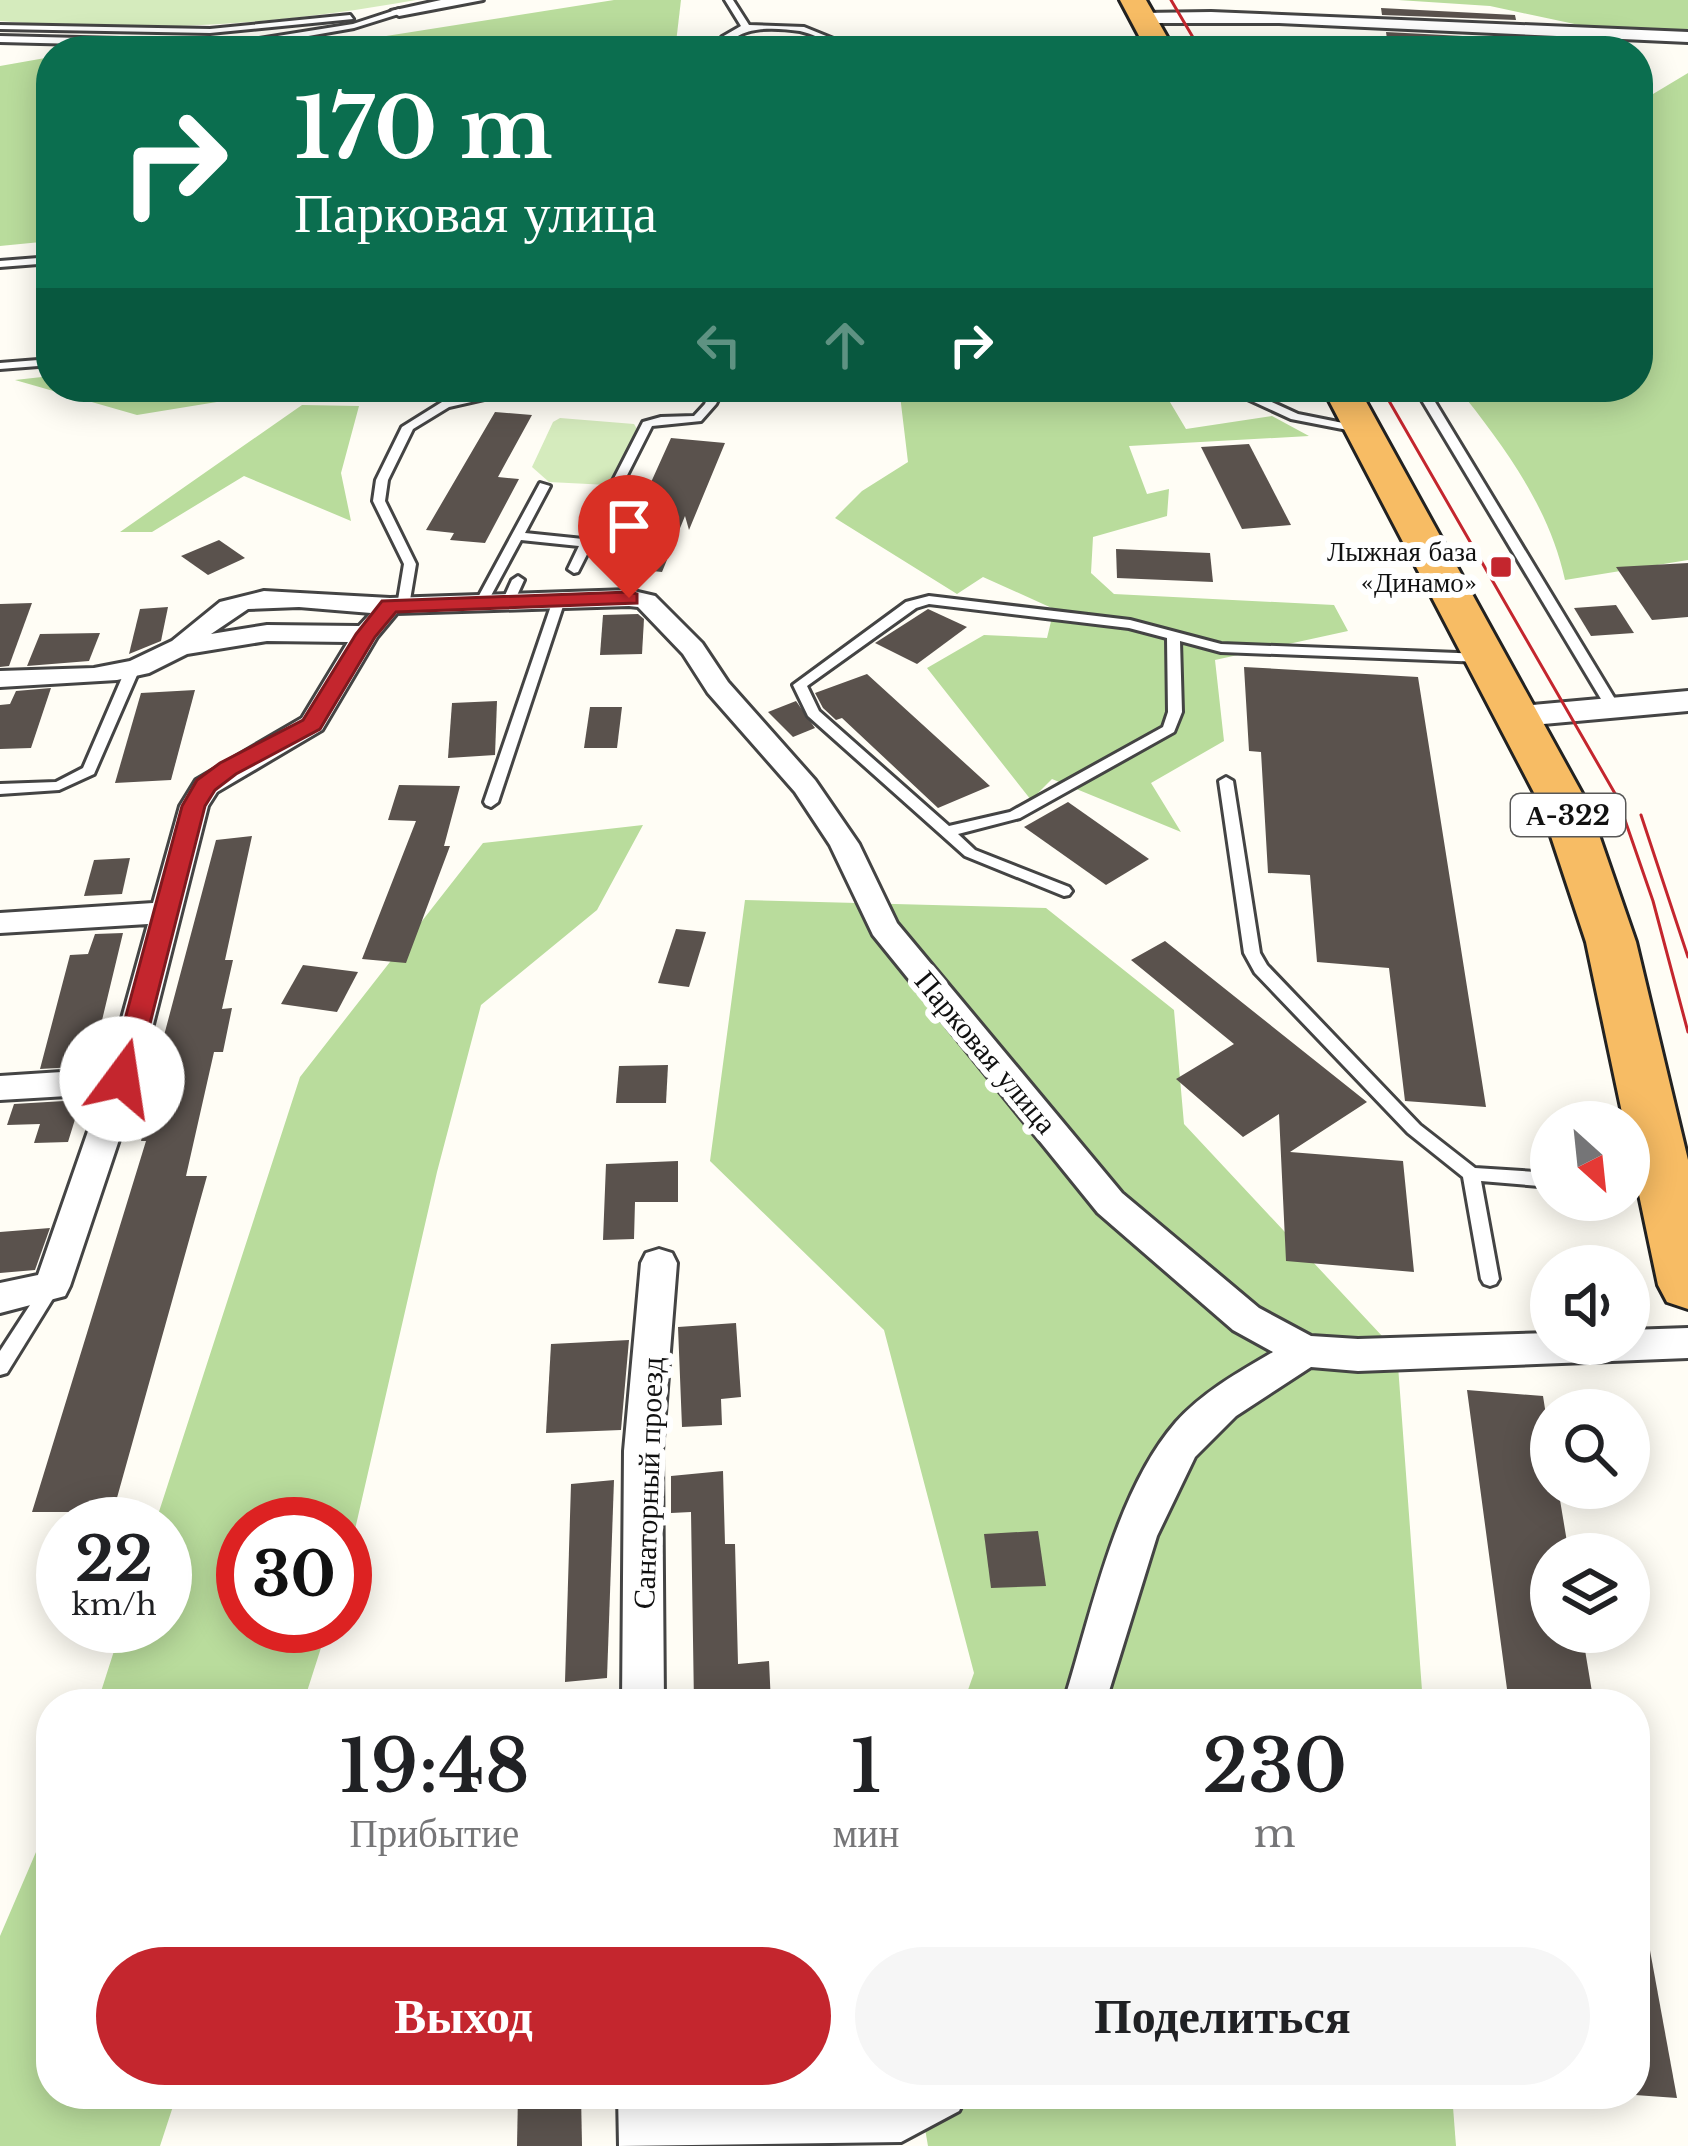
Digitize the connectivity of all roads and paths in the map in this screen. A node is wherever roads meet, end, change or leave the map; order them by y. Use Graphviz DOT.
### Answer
graph roads {
  1 [pos="475,0"];
  2 [pos="729,0"];
  3 [pos="1138,9"];
  4 [pos="399,11"];
  5 [pos="0,27"];
  6 [pos="746,28"];
  7 [pos="322,36"];
  8 [pos="731,36"];
  9 [pos="822,36"];
  10 [pos="1153,36"];
  11 [pos="1625,36"];
  12 [pos="1653,36"];
  13 [pos="1688,37"];
  14 [pos="0,39"];
  15 [pos="36,40"];
  16 [pos="36,261"];
  17 [pos="0,263"];
  18 [pos="36,363"];
  19 [pos="0,366"];
  20 [pos="456,402"];
  21 [pos="712,402"];
  22 [pos="1263,402"];
  23 [pos="1348,402"];
  24 [pos="1429,402"];
  25 [pos="1363,430"];
  26 [pos="544,486"];
  27 [pos="517,536"];
  28 [pos="587,543"];
  29 [pos="574,569"];
  30 [pos="502,595"];
  31 [pos="559,600"];
  32 [pos="396,606"];
  33 [pos="366,634"];
  34 [pos="1173,636"];
  35 [pos="180,648"];
  36 [pos="1490,658"];
  37 [pos="134,666"];
  38 [pos="0,679"];
  39 [pos="1686,704"];
  40 [pos="1614,710"];
  41 [pos="1520,716"];
  42 [pos="1226,781"];
  43 [pos="0,789"];
  44 [pos="491,802"];
  45 [pos="946,832"];
  46 [pos="1064,891"];
  47 [pos="165,913"];
  48 [pos="0,923"];
  49 [pos="122,1079"];
  50 [pos="0,1088"];
  51 [pos="1471,1174"];
  52 [pos="1530,1178"];
  53 [pos="1685,1257"];
  54 [pos="659,1263"];
  55 [pos="1490,1279"];
  56 [pos="52,1286"];
  57 [pos="0,1298"];
  58 [pos="1688,1343"];
  59 [pos="1305,1351"];
  60 [pos="0,1367"];
  61 [pos="643,1689"];
  62 [pos="1089,1689"];
  63 [pos="914,2109"];
  64 [pos="644,2125"];
  1 -- 4 [label="street"];
  2 -- 6 [label="lane"];
  3 -- 10 [label="highway"];
  3 -- 11 [label="street"];
  4 -- 5 [label="lane"];
  4 -- 7 [label="lane"];
  6 -- 8 [label="lane"];
  6 -- 9 [label="lane"];
  12 -- 13 [label="street"];
  14 -- 15 [label="lane"];
  16 -- 17 [label="lane"];
  18 -- 19 [label="lane"];
  20 -- 32 [label="lane"];
  21 -- 28 [label="lane"];
  22 -- 25 [label="lane"];
  23 -- 25 [label="highway, А-322"];
  24 -- 40 [label="lane"];
  25 -- 36 [label="highway, А-322"];
  26 -- 27 [label="lane"];
  27 -- 28 [label="lane"];
  27 -- 30 [label="lane"];
  28 -- 29 [label="lane"];
  30 -- 31 [label="street, Парковая улица"];
  30 -- 32 [label="street, Парковая улица"];
  31 -- 44 [label="lane"];
  31 -- 59 [label="street, Парковая улица"];
  32 -- 33 [label="street"];
  32 -- 35 [label="street, Парковая улица"];
  33 -- 35 [label="street"];
  33 -- 47 [label="street"];
  34 -- 36 [label="lane"];
  34 -- 45 [label="lane"];
  34 -- 45 [label="lane"];
  35 -- 37 [label="street, Парковая улица"];
  36 -- 41 [label="highway, А-322"];
  37 -- 38 [label="street, Парковая улица"];
  37 -- 43 [label="lane"];
  39 -- 40 [label="street"];
  40 -- 41 [label="street"];
  41 -- 53 [label="highway, А-322"];
  42 -- 51 [label="lane"];
  45 -- 46 [label="lane"];
  47 -- 48 [label="street"];
  47 -- 49 [label="street"];
  49 -- 50 [label="street"];
  49 -- 56 [label="street"];
  51 -- 52 [label="lane"];
  51 -- 55 [label="lane"];
  54 -- 61 [label="street, Санаторный проезд"];
  56 -- 57 [label="street"];
  56 -- 60 [label="lane"];
  58 -- 59 [label="street, Парковая улица"];
  59 -- 62 [label="street"];
  63 -- 64 [label="street"];
}
